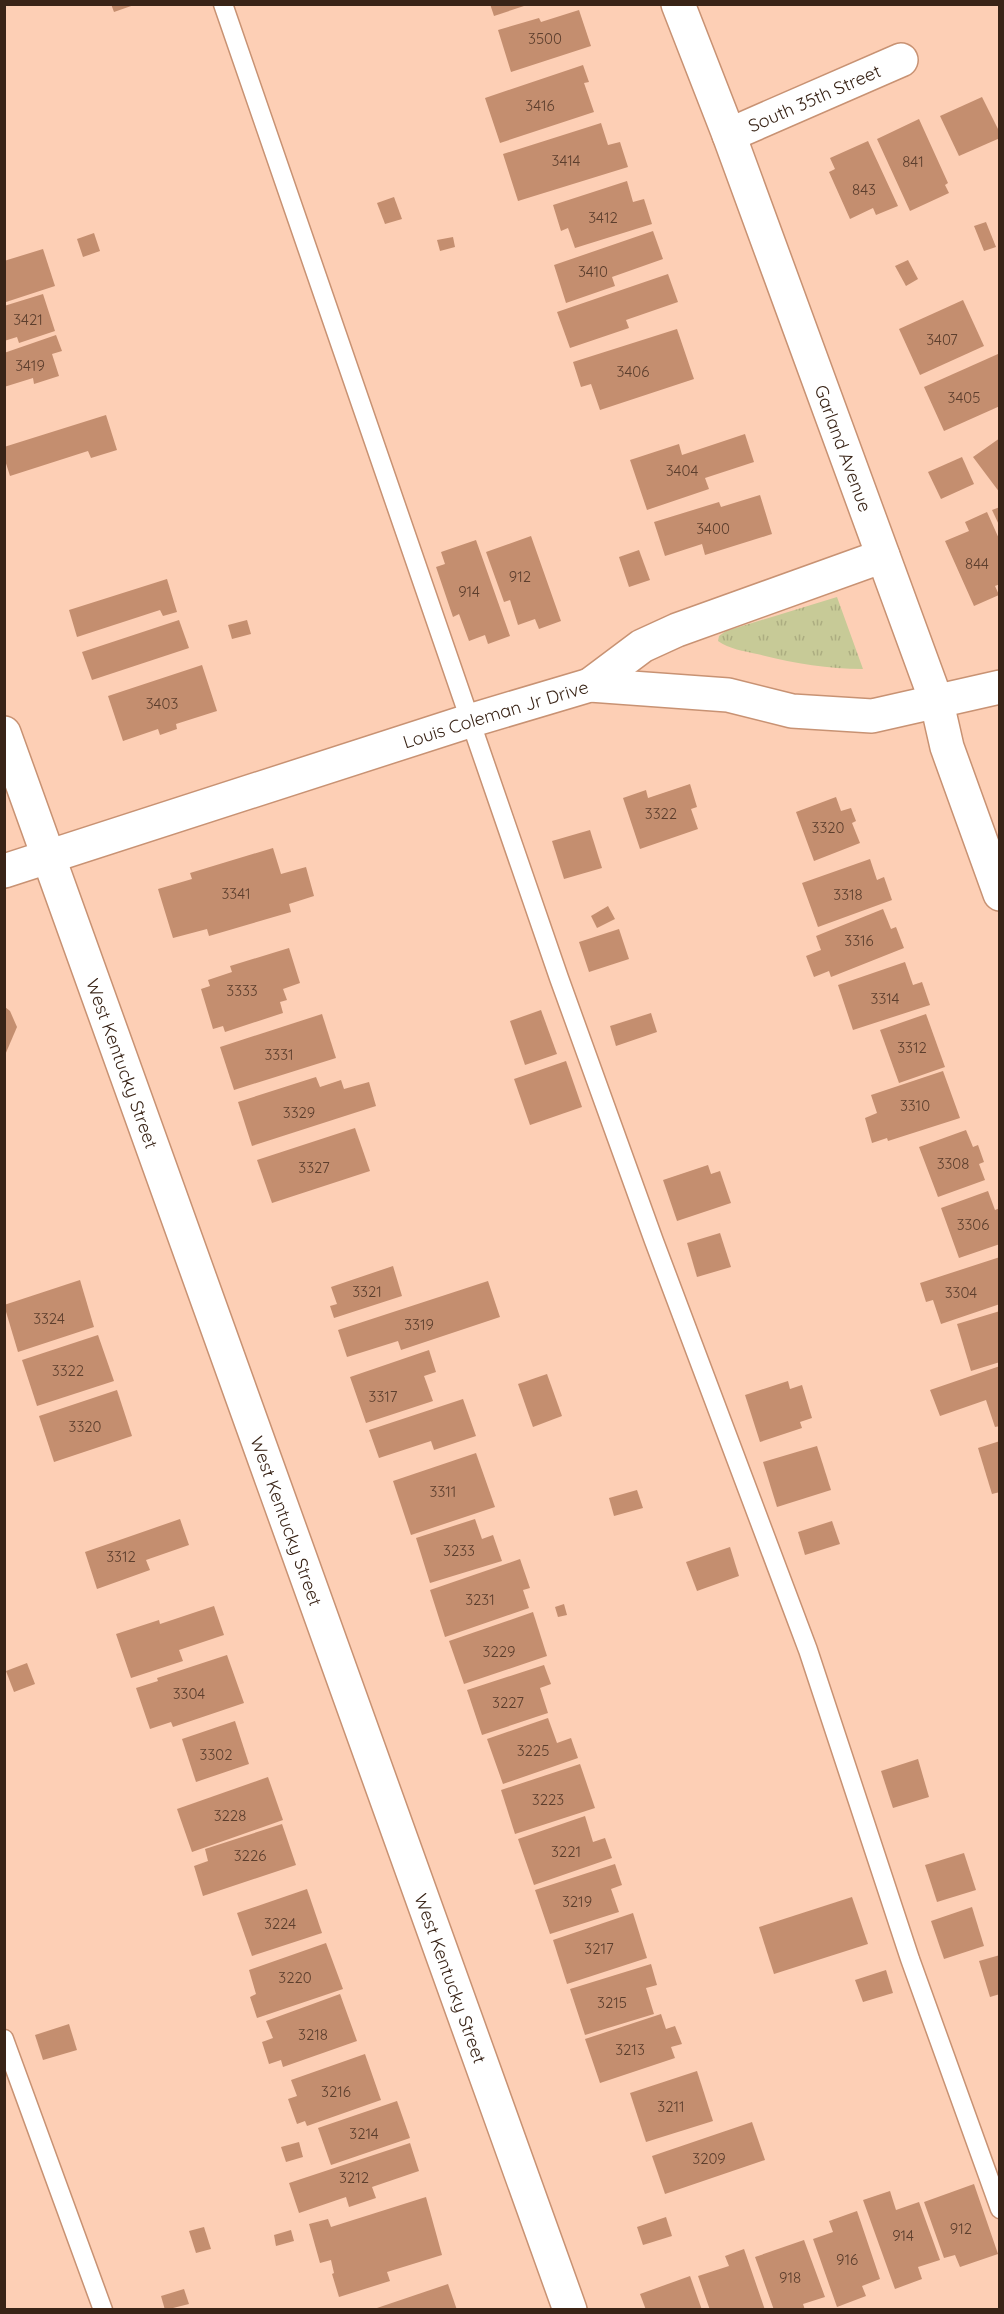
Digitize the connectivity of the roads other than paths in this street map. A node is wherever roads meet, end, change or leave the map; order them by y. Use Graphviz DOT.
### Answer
graph roads {
  1 [pos="223,4"];
  2 [pos="678,4"];
  3 [pos="901,60"];
  4 [pos="729,135"];
  5 [pos="883,556"];
  6 [pos="591,685"];
  7 [pos="999,687"];
  8 [pos="936,703"];
  9 [pos="469,722"];
  10 [pos="4,734"];
  11 [pos="49,858"];
  12 [pos="4,871"];
  13 [pos="999,894"];
  14 [pos="4,2039"];
  15 [pos="999,2209"];
  16 [pos="103,2310"];
  17 [pos="570,2310"];
  1 -- 9 [label="lane"];
  2 -- 4 [label="street, Garland Avenue"];
  3 -- 4 [label="street, South 35th Street"];
  4 -- 5 [label="street, Garland Avenue"];
  5 -- 6 [label="street"];
  5 -- 8 [label="street, Garland Avenue"];
  6 -- 8 [label="street, Louis Coleman Jr Drive"];
  6 -- 9 [label="street, Louis Coleman Jr Drive"];
  7 -- 8 [label="street, Louis Coleman Jr Drive"];
  8 -- 13 [label="street, Garland Avenue"];
  9 -- 11 [label="street, Louis Coleman Jr Drive"];
  9 -- 15 [label="lane"];
  10 -- 11 [label="street, West Kentucky Street"];
  11 -- 12 [label="street, Louis Coleman Jr Drive"];
  11 -- 17 [label="street, West Kentucky Street"];
  14 -- 16 [label="lane"];
}
